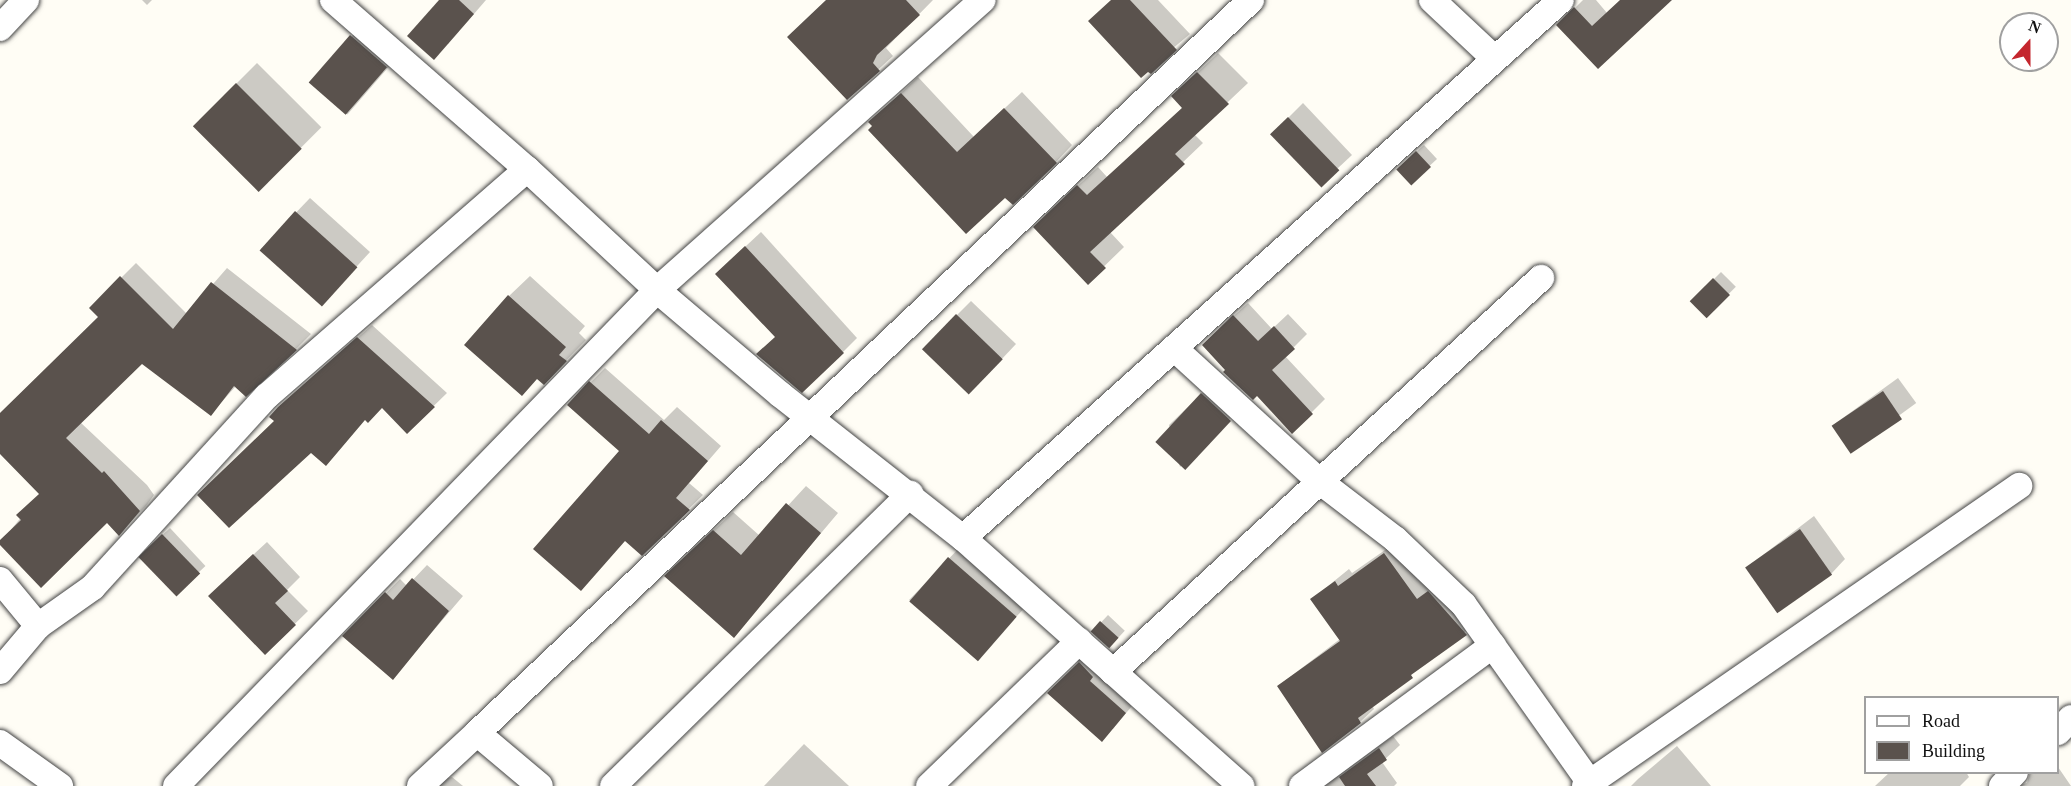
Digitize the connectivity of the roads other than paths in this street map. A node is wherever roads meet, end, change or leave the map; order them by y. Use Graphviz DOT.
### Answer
graph roads {
  1 [pos="27,0"];
  2 [pos="333,0"];
  3 [pos="982,0"];
  4 [pos="1251,0"];
  5 [pos="1432,0"];
  6 [pos="1561,0"];
  7 [pos="0,28"];
  8 [pos="1495,59"];
  9 [pos="527,169"];
  10 [pos="1541,278"];
  11 [pos="657,291"];
  12 [pos="1174,348"];
  13 [pos="810,416"];
  14 [pos="1318,480"];
  15 [pos="2019,486"];
  16 [pos="910,494"];
  17 [pos="963,538"];
  18 [pos="0,580"];
  19 [pos="38,626"];
  20 [pos="1079,641"];
  21 [pos="1493,645"];
  22 [pos="0,671"];
  23 [pos="1113,672"];
  24 [pos="2071,718"];
  25 [pos="2059,731"];
  26 [pos="477,733"];
  27 [pos="0,743"];
  28 [pos="2013,774"];
  29 [pos="1589,785"];
  30 [pos="60,786"];
  31 [pos="176,786"];
  32 [pos="420,786"];
  33 [pos="540,786"];
  34 [pos="613,786"];
  35 [pos="929,786"];
  36 [pos="1241,786"];
  37 [pos="1302,786"];
  38 [pos="2002,786"];
  1 -- 7 [label="street"];
  2 -- 9 [label="street"];
  3 -- 11 [label="street"];
  4 -- 13 [label="street"];
  5 -- 8 [label="street"];
  6 -- 8 [label="street"];
  8 -- 12 [label="street"];
  9 -- 11 [label="street"];
  9 -- 19 [label="street"];
  10 -- 14 [label="street"];
  11 -- 13 [label="street"];
  11 -- 31 [label="street"];
  12 -- 14 [label="street"];
  12 -- 17 [label="street"];
  13 -- 16 [label="street"];
  13 -- 26 [label="street"];
  14 -- 21 [label="street"];
  14 -- 23 [label="street"];
  15 -- 29 [label="street"];
  16 -- 17 [label="street"];
  16 -- 34 [label="street"];
  17 -- 20 [label="street"];
  18 -- 19 [label="street"];
  19 -- 22 [label="street"];
  20 -- 23 [label="street"];
  20 -- 35 [label="street"];
  21 -- 29 [label="street"];
  21 -- 37 [label="street"];
  23 -- 36 [label="street"];
  24 -- 25 [label="street"];
  26 -- 32 [label="street"];
  26 -- 33 [label="street"];
  27 -- 30 [label="street"];
  28 -- 38 [label="street"];
}
